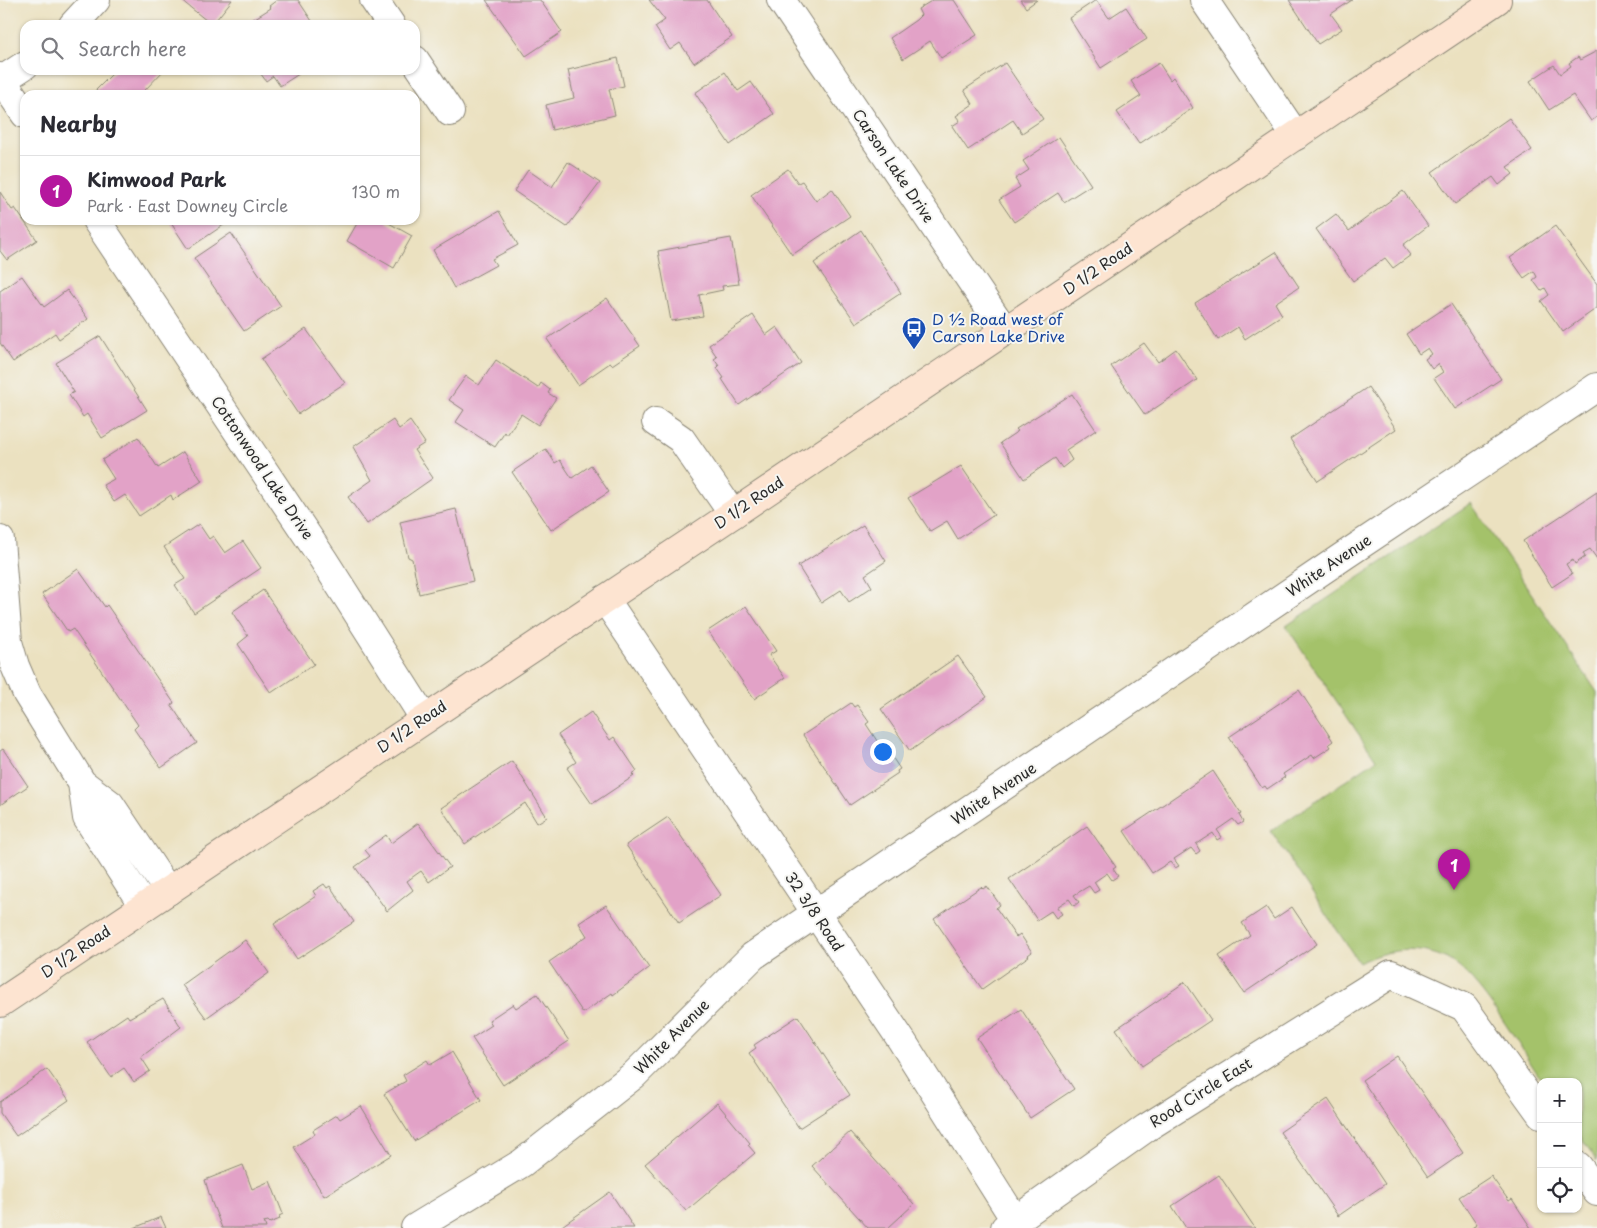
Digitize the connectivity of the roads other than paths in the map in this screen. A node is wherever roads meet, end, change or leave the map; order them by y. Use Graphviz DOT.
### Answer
graph roads {
  1 [pos="96,0"];
  2 [pos="374,0"];
  3 [pos="781,0"];
  4 [pos="1204,0"];
  5 [pos="1497,0"];
  6 [pos="78,20"];
  7 [pos="388,20"];
  8 [pos="420,67"];
  9 [pos="20,68"];
  10 [pos="1,78"];
  11 [pos="20,106"];
  12 [pos="450,112"];
  13 [pos="1296,136"];
  14 [pos="99,225"];
  15 [pos="1005,331"];
  16 [pos="1597,388"];
  17 [pos="656,422"];
  18 [pos="733,514"];
  19 [pos="0,540"];
  20 [pos="605,599"];
  21 [pos="8,669"];
  22 [pos="424,718"];
  23 [pos="82,783"];
  24 [pos="168,891"];
  25 [pos="144,907"];
  26 [pos="816,915"];
  27 [pos="0,1003"];
  28 [pos="1537,1108"];
  29 [pos="1579,1168"];
  30 [pos="1597,1192"];
  31 [pos="1012,1225"];
  32 [pos="415,1228"];
  1 -- 6 [label="street"];
  2 -- 7 [label="street"];
  3 -- 15 [label="street, Carson Lake Drive"];
  4 -- 13 [label="street"];
  5 -- 13 [label="main road, D 1/2 Road"];
  8 -- 12 [label="street"];
  9 -- 10 [label="street"];
  10 -- 11 [label="street"];
  13 -- 15 [label="main road, D 1/2 Road"];
  14 -- 22 [label="street, Cottonwood Lake Drive"];
  15 -- 18 [label="main road, D 1/2 Road"];
  16 -- 26 [label="street, White Avenue"];
  17 -- 18 [label="street"];
  18 -- 20 [label="main road, D 1/2 Road"];
  19 -- 21 [label="street"];
  20 -- 22 [label="main road, D 1/2 Road"];
  20 -- 26 [label="street, 32 3/8 Road"];
  21 -- 23 [label="street"];
  22 -- 24 [label="main road, D 1/2 Road"];
  23 -- 24 [label="street"];
  23 -- 25 [label="street"];
  24 -- 25 [label="main road, D 1/2 Road"];
  25 -- 27 [label="main road, D 1/2 Road"];
  26 -- 31 [label="street, 32 3/8 Road"];
  26 -- 32 [label="street, White Avenue"];
  28 -- 31 [label="street, Rood Circle East"];
  29 -- 30 [label="street"];
}
